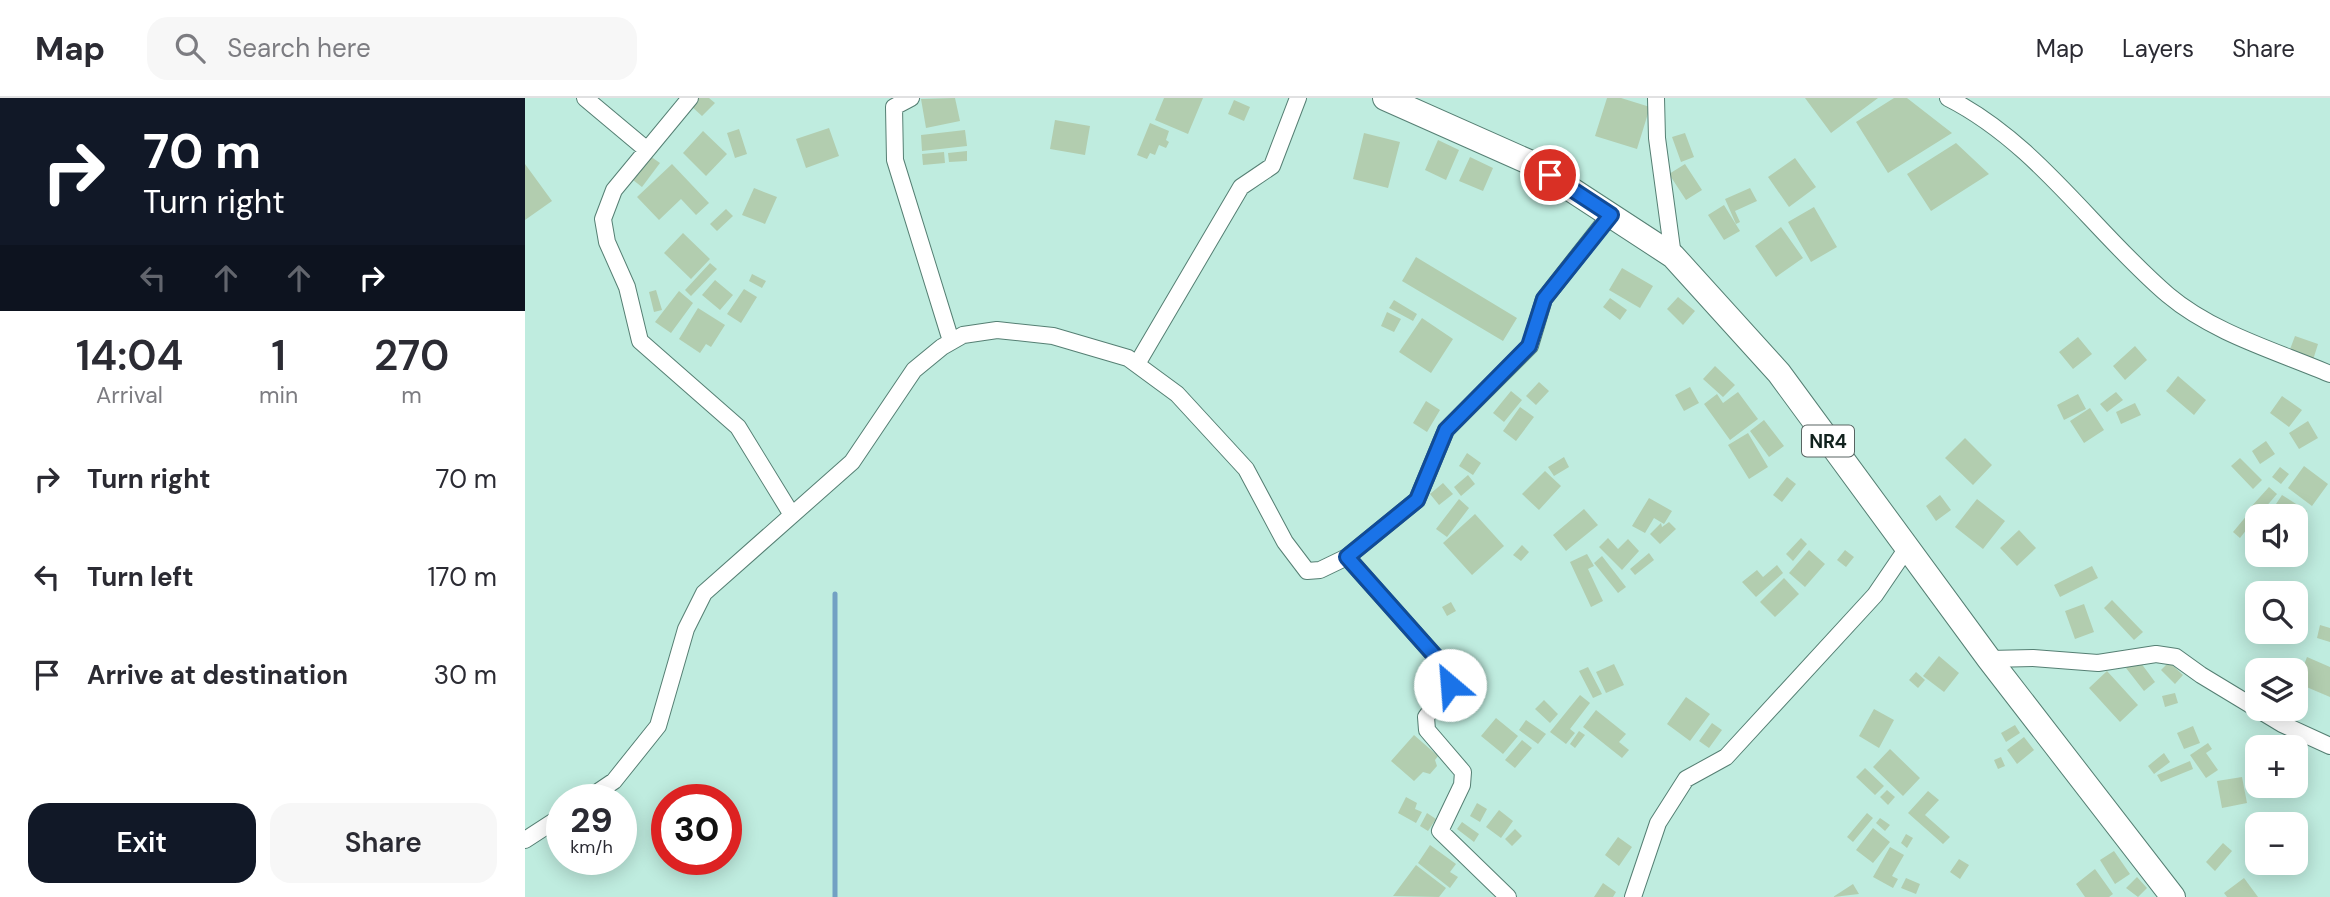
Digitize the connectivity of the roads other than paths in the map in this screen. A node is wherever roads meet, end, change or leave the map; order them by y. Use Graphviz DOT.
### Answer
graph roads {
  1 [pos="585,98"];
  2 [pos="690,98"];
  3 [pos="911,98"];
  4 [pos="1298,98"];
  5 [pos="1385,98"];
  6 [pos="1655,98"];
  7 [pos="1948,98"];
  8 [pos="647,150"];
  9 [pos="1611,215"];
  10 [pos="1673,256"];
  11 [pos="951,341"];
  12 [pos="1137,364"];
  13 [pos="2330,374"];
  14 [pos="792,515"];
  15 [pos="1907,548"];
  16 [pos="1347,557"];
  17 [pos="1990,659"];
  18 [pos="2330,746"];
  19 [pos="610,784"];
  20 [pos="546,826"];
  21 [pos="525,840"];
  22 [pos="1508,897"];
  23 [pos="1633,897"];
  24 [pos="2173,897"];
  1 -- 8 [label="street"];
  2 -- 8 [label="street"];
  3 -- 11 [label="street"];
  4 -- 12 [label="street"];
  5 -- 9 [label="highway, NR4"];
  6 -- 10 [label="street"];
  7 -- 13 [label="street"];
  8 -- 14 [label="street"];
  9 -- 10 [label="highway, NR4"];
  9 -- 16 [label="street"];
  10 -- 15 [label="highway, NR4"];
  11 -- 12 [label="street"];
  11 -- 14 [label="street"];
  12 -- 16 [label="street"];
  14 -- 19 [label="street"];
  15 -- 17 [label="highway, NR4"];
  15 -- 23 [label="street"];
  16 -- 22 [label="street"];
  17 -- 18 [label="street"];
  17 -- 24 [label="highway, NR4"];
  20 -- 21 [label="street"];
}
